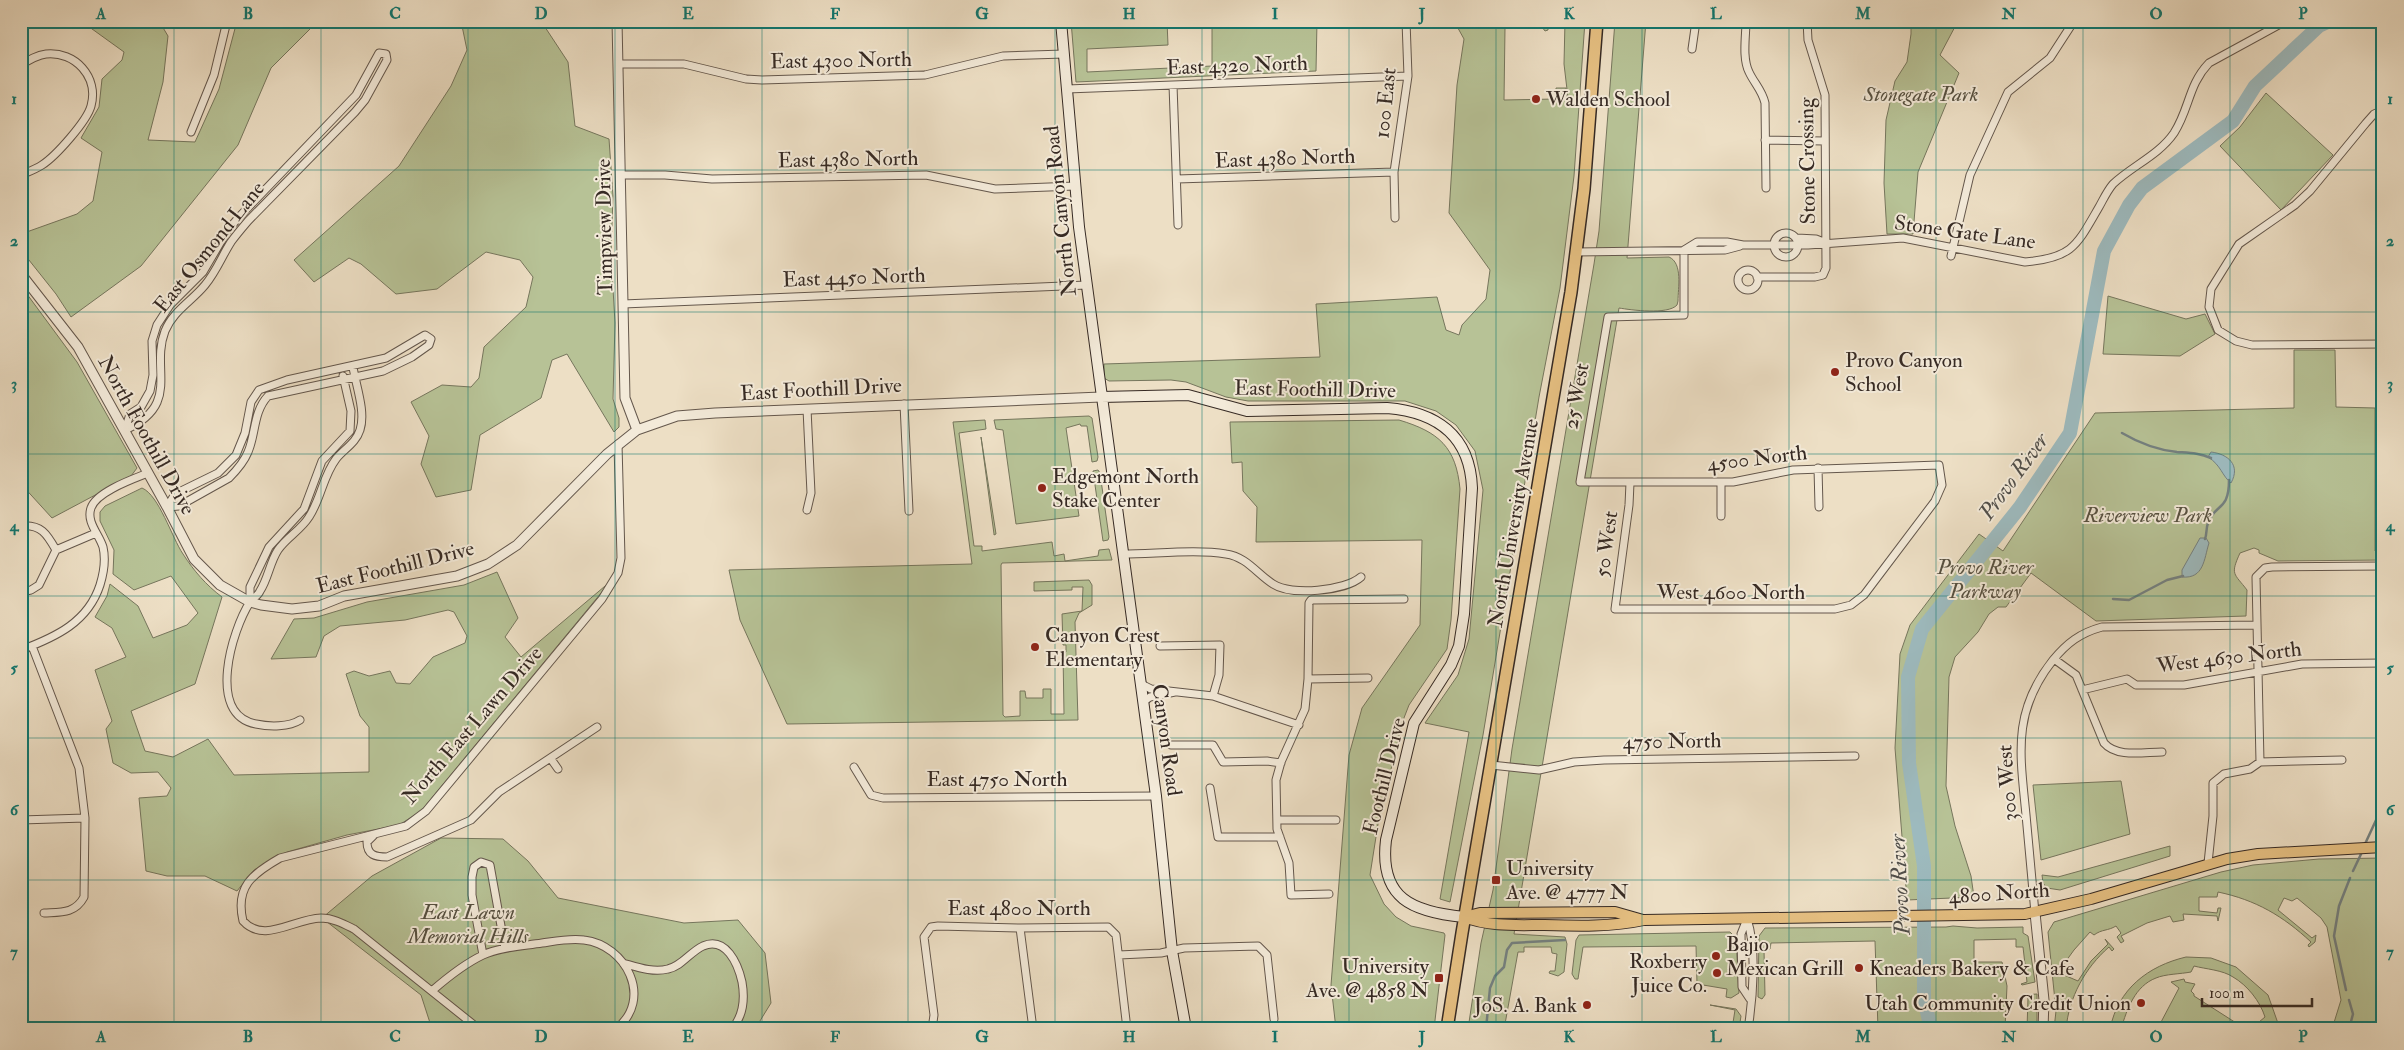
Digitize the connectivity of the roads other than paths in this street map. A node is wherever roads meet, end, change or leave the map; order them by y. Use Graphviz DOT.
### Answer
graph roads {
  1 [pos="227,21"];
  2 [pos="617,21"];
  3 [pos="1061,21"];
  4 [pos="1406,21"];
  5 [pos="1597,21"];
  6 [pos="1696,21"];
  7 [pos="1746,21"];
  8 [pos="1807,21"];
  9 [pos="2074,21"];
  10 [pos="2286,21"];
  11 [pos="1692,49"];
  12 [pos="1064,54"];
  13 [pos="21,64"];
  14 [pos="618,64"];
  15 [pos="1408,76"];
  16 [pos="1173,85"];
  17 [pos="1066,89"];
  18 [pos="2383,110"];
  19 [pos="191,132"];
  20 [pos="1765,140"];
  21 [pos="1826,141"];
  22 [pos="1394,172"];
  23 [pos="21,175"];
  24 [pos="620,175"];
  25 [pos="1178,179"];
  26 [pos="1075,186"];
  27 [pos="1766,188"];
  28 [pos="1395,218"];
  29 [pos="1178,225"];
  30 [pos="1797,242"];
  31 [pos="1827,243"];
  32 [pos="1776,245"];
  33 [pos="1952,246"];
  34 [pos="1684,250"];
  35 [pos="1576,252"];
  36 [pos="1951,256"];
  37 [pos="209,262"];
  38 [pos="217,267"];
  39 [pos="21,274"];
  40 [pos="1757,277"];
  41 [pos="1086,285"];
  42 [pos="623,304"];
  43 [pos="2383,344"];
  44 [pos="353,367"];
  45 [pos="341,369"];
  46 [pos="355,377"];
  47 [pos="344,379"];
  48 [pos="1101,396"];
  49 [pos="143,403"];
  50 [pos="904,404"];
  51 [pos="152,409"];
  52 [pos="807,409"];
  53 [pos="125,430"];
  54 [pos="637,430"];
  55 [pos="1447,430"];
  56 [pos="618,444"];
  57 [pos="1818,468"];
  58 [pos="148,473"];
  59 [pos="1580,482"];
  60 [pos="1721,482"];
  61 [pos="1630,483"];
  62 [pos="167,507"];
  63 [pos="1819,507"];
  64 [pos="807,510"];
  65 [pos="909,511"];
  66 [pos="1721,516"];
  67 [pos="21,526"];
  68 [pos="96,533"];
  69 [pos="56,550"];
  70 [pos="1123,554"];
  71 [pos="2383,566"];
  72 [pos="1361,577"];
  73 [pos="21,592"];
  74 [pos="1404,599"];
  75 [pos="250,602"];
  76 [pos="1848,606"];
  77 [pos="1615,609"];
  78 [pos="2257,625"];
  79 [pos="32,646"];
  80 [pos="1160,646"];
  81 [pos="21,650"];
  82 [pos="2054,659"];
  83 [pos="2383,663"];
  84 [pos="2259,672"];
  85 [pos="1368,678"];
  86 [pos="1308,679"];
  87 [pos="1140,684"];
  88 [pos="2082,690"];
  89 [pos="1175,691"];
  90 [pos="1213,696"];
  91 [pos="1143,702"];
  92 [pos="300,720"];
  93 [pos="1299,724"];
  94 [pos="597,727"];
  95 [pos="1172,745"];
  96 [pos="2162,752"];
  97 [pos="1855,756"];
  98 [pos="551,759"];
  99 [pos="2342,760"];
  100 [pos="2260,762"];
  101 [pos="1281,763"];
  102 [pos="1490,765"];
  103 [pos="854,767"];
  104 [pos="558,769"];
  105 [pos="1210,788"];
  106 [pos="1156,796"];
  107 [pos="85,818"];
  108 [pos="21,820"];
  109 [pos="1277,820"];
  110 [pos="1336,820"];
  111 [pos="374,834"];
  112 [pos="1280,837"];
  113 [pos="2383,847"];
  114 [pos="2208,864"];
  115 [pos="1329,894"];
  116 [pos="44,913"];
  117 [pos="2035,913"];
  118 [pos="1464,918"];
  119 [pos="1747,918"];
  120 [pos="1020,928"];
  121 [pos="505,948"];
  122 [pos="1172,951"];
  123 [pos="483,955"];
  124 [pos="1119,955"];
  125 [pos="623,963"];
  126 [pos="433,990"];
  127 [pos="1750,998"];
  128 [pos="1274,1018"];
  129 [pos="626,1025"];
  130 [pos="479,1029"];
  131 [pos="616,1029"];
  132 [pos="732,1029"];
  133 [pos="932,1029"];
  134 [pos="1032,1029"];
  135 [pos="1127,1029"];
  136 [pos="1186,1029"];
  137 [pos="1447,1029"];
  138 [pos="1748,1029"];
  139 [pos="2043,1029"];
  1 -- 19 [label="street"];
  2 -- 14 [label="street, Timpview Drive"];
  3 -- 12 [label="main road, North Canyon Road"];
  4 -- 15 [label="street, 100 East"];
  5 -- 35 [label="highway, North University Avenue"];
  6 -- 11 [label="street"];
  7 -- 20 [label="street"];
  8 -- 21 [label="street, Stone Crossing"];
  9 -- 33 [label="street"];
  10 -- 33 [label="street, Stone Gate Lane"];
  12 -- 14 [label="street, East 4300 North"];
  12 -- 17 [label="main road, North Canyon Road"];
  13 -- 23 [label="street"];
  14 -- 24 [label="street, Timpview Drive"];
  15 -- 16 [label="street, East 4320 North"];
  15 -- 22 [label="street, 100 East"];
  16 -- 17 [label="street, East 4320 North"];
  16 -- 25 [label="street"];
  17 -- 26 [label="main road, North Canyon Road"];
  18 -- 43 [label="street"];
  20 -- 21 [label="street"];
  20 -- 27 [label="street"];
  21 -- 31 [label="street, Stone Crossing"];
  22 -- 25 [label="street, East 4380 North"];
  22 -- 28 [label="street, 100 East"];
  24 -- 26 [label="street, East 4380 North"];
  24 -- 42 [label="street, Timpview Drive"];
  25 -- 29 [label="street"];
  26 -- 41 [label="main road, North Canyon Road"];
  30 -- 31 [label="street, Stone Gate Lane"];
  30 -- 32 [label="street, Stone Gate Lane"];
  30 -- 32 [label="street, Stone Gate Lane"];
  30 -- 32 [label="street"];
  31 -- 33 [label="street, Stone Gate Lane"];
  31 -- 40 [label="street, Stone Crossing"];
  32 -- 34 [label="street, Stone Gate Lane"];
  33 -- 36 [label="street"];
  34 -- 35 [label="street, Stone Gate Lane"];
  34 -- 59 [label="street, 25 West"];
  35 -- 102 [label="highway, North University Avenue"];
  37 -- 38 [label="street"];
  37 -- 38 [label="street, East Osmond Lane"];
  37 -- 49 [label="street, East Osmond Lane"];
  38 -- 51 [label="street, East Osmond Lane"];
  39 -- 53 [label="street, North Foothill Drive"];
  41 -- 42 [label="street, East 4450 North"];
  41 -- 48 [label="main road, North Canyon Road"];
  42 -- 54 [label="street, Timpview Drive"];
  44 -- 45 [label="street"];
  44 -- 46 [label="street"];
  44 -- 46 [label="street"];
  45 -- 47 [label="street"];
  45 -- 62 [label="street"];
  46 -- 47 [label="street"];
  46 -- 75 [label="street"];
  47 -- 62 [label="street"];
  47 -- 75 [label="street"];
  48 -- 50 [label="street, East Foothill Drive"];
  48 -- 55 [label="main road, East Foothill Drive"];
  48 -- 70 [label="main road, Canyon Road"];
  49 -- 51 [label="street"];
  49 -- 53 [label="street, East Osmond Lane"];
  50 -- 52 [label="street, East Foothill Drive"];
  50 -- 65 [label="street"];
  51 -- 53 [label="street, East Osmond Lane"];
  52 -- 54 [label="street, East Foothill Drive"];
  52 -- 64 [label="street"];
  53 -- 58 [label="street, North Foothill Drive"];
  54 -- 56 [label="street, East Foothill Drive"];
  55 -- 118 [label="main road, Foothill Drive"];
  56 -- 75 [label="street, East Foothill Drive"];
  56 -- 111 [label="street, North East Lawn Drive"];
  57 -- 60 [label="street, 4500 North"];
  57 -- 63 [label="street"];
  57 -- 76 [label="street, 4500 North"];
  58 -- 62 [label="street, North Foothill Drive"];
  58 -- 68 [label="street"];
  59 -- 61 [label="street, 4500 North"];
  60 -- 61 [label="street, 4500 North"];
  60 -- 66 [label="street"];
  61 -- 77 [label="street, 50 West"];
  62 -- 75 [label="street, North Foothill Drive"];
  67 -- 69 [label="street"];
  68 -- 69 [label="street"];
  68 -- 79 [label="street"];
  69 -- 73 [label="street"];
  70 -- 72 [label="street"];
  70 -- 87 [label="main road, Canyon Road"];
  71 -- 78 [label="street"];
  74 -- 86 [label="street"];
  75 -- 92 [label="street"];
  76 -- 77 [label="street, West 4600 North"];
  78 -- 82 [label="street, 300 West"];
  78 -- 84 [label="street"];
  79 -- 81 [label="street"];
  79 -- 107 [label="street"];
  80 -- 90 [label="street"];
  82 -- 88 [label="street"];
  82 -- 117 [label="street, 300 West"];
  83 -- 84 [label="street, West 4630 North"];
  84 -- 88 [label="street, West 4630 North"];
  84 -- 100 [label="street"];
  85 -- 86 [label="street"];
  86 -- 93 [label="street"];
  87 -- 89 [label="street"];
  87 -- 91 [label="main road, Canyon Road"];
  88 -- 96 [label="street"];
  89 -- 90 [label="street"];
  89 -- 91 [label="street"];
  90 -- 93 [label="street"];
  91 -- 106 [label="main road, Canyon Road"];
  93 -- 101 [label="street"];
  94 -- 98 [label="street"];
  95 -- 101 [label="street"];
  97 -- 102 [label="street, 4750 North"];
  98 -- 104 [label="street"];
  98 -- 111 [label="street"];
  99 -- 100 [label="street"];
  100 -- 114 [label="street"];
  101 -- 109 [label="street"];
  102 -- 118 [label="highway, North University Avenue"];
  103 -- 106 [label="street, East 4750 North"];
  105 -- 112 [label="street"];
  106 -- 122 [label="main road, Canyon Road"];
  107 -- 108 [label="street"];
  107 -- 116 [label="street"];
  109 -- 110 [label="street"];
  109 -- 112 [label="street"];
  111 -- 126 [label="street, North East Lawn Drive"];
  112 -- 115 [label="street"];
  113 -- 114 [label="main road, 4800 North"];
  114 -- 117 [label="main road, 4800 North"];
  117 -- 119 [label="main road, 4800 North"];
  117 -- 139 [label="street"];
  118 -- 119 [label="main road, 4800 North"];
  118 -- 137 [label="highway, North University Avenue"];
  119 -- 127 [label="street"];
  119 -- 127 [label="street"];
  120 -- 124 [label="street, East 4800 North"];
  120 -- 133 [label="street, East 4800 North"];
  120 -- 134 [label="street"];
  121 -- 123 [label="street"];
  121 -- 123 [label="street"];
  121 -- 125 [label="street"];
  122 -- 124 [label="street"];
  122 -- 128 [label="street"];
  122 -- 136 [label="main road, Canyon Road"];
  123 -- 126 [label="street"];
  124 -- 135 [label="street"];
  125 -- 129 [label="street"];
  125 -- 132 [label="street"];
  126 -- 130 [label="street, North East Lawn Drive"];
  127 -- 138 [label="street"];
  129 -- 131 [label="street"];
}
